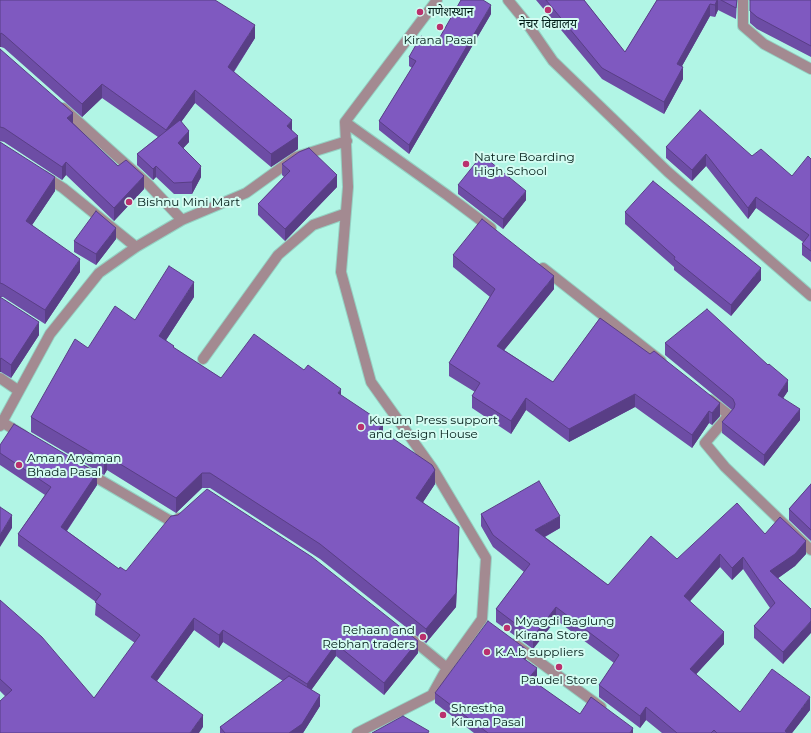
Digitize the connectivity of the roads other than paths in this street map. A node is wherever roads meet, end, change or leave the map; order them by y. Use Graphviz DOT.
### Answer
graph roads {
  1 [pos="437,0"];
  2 [pos="508,0"];
  3 [pos="743,0"];
  4 [pos="811,69"];
  5 [pos="56,102"];
  6 [pos="345,122"];
  7 [pos="347,141"];
  8 [pos="38,172"];
  9 [pos="344,214"];
  10 [pos="182,220"];
  11 [pos="498,233"];
  12 [pos="136,247"];
  13 [pos="535,262"];
  14 [pos="811,296"];
  15 [pos="203,359"];
  16 [pos="667,365"];
  17 [pos="0,378"];
  18 [pos="19,391"];
  19 [pos="704,395"];
  20 [pos="1,424"];
  21 [pos="30,438"];
  22 [pos="78,467"];
  23 [pos="185,513"];
  24 [pos="811,550"];
  25 [pos="398,628"];
  26 [pos="508,638"];
  27 [pos="447,668"];
  28 [pos="610,714"];
  29 [pos="358,733"];
  1 -- 6 [label="street"];
  2 -- 14 [label="street"];
  3 -- 4 [label="street"];
  5 -- 10 [label="street"];
  6 -- 7 [label="street"];
  6 -- 11 [label="street"];
  7 -- 9 [label="street"];
  7 -- 10 [label="street"];
  8 -- 12 [label="street"];
  9 -- 15 [label="street"];
  9 -- 27 [label="street"];
  10 -- 12 [label="street"];
  12 -- 18 [label="street"];
  13 -- 16 [label="street"];
  17 -- 18 [label="street"];
  18 -- 20 [label="street"];
  19 -- 24 [label="street"];
  20 -- 21 [label="street"];
  22 -- 23 [label="street"];
  25 -- 27 [label="street"];
  26 -- 28 [label="street"];
  27 -- 29 [label="street"];
}
